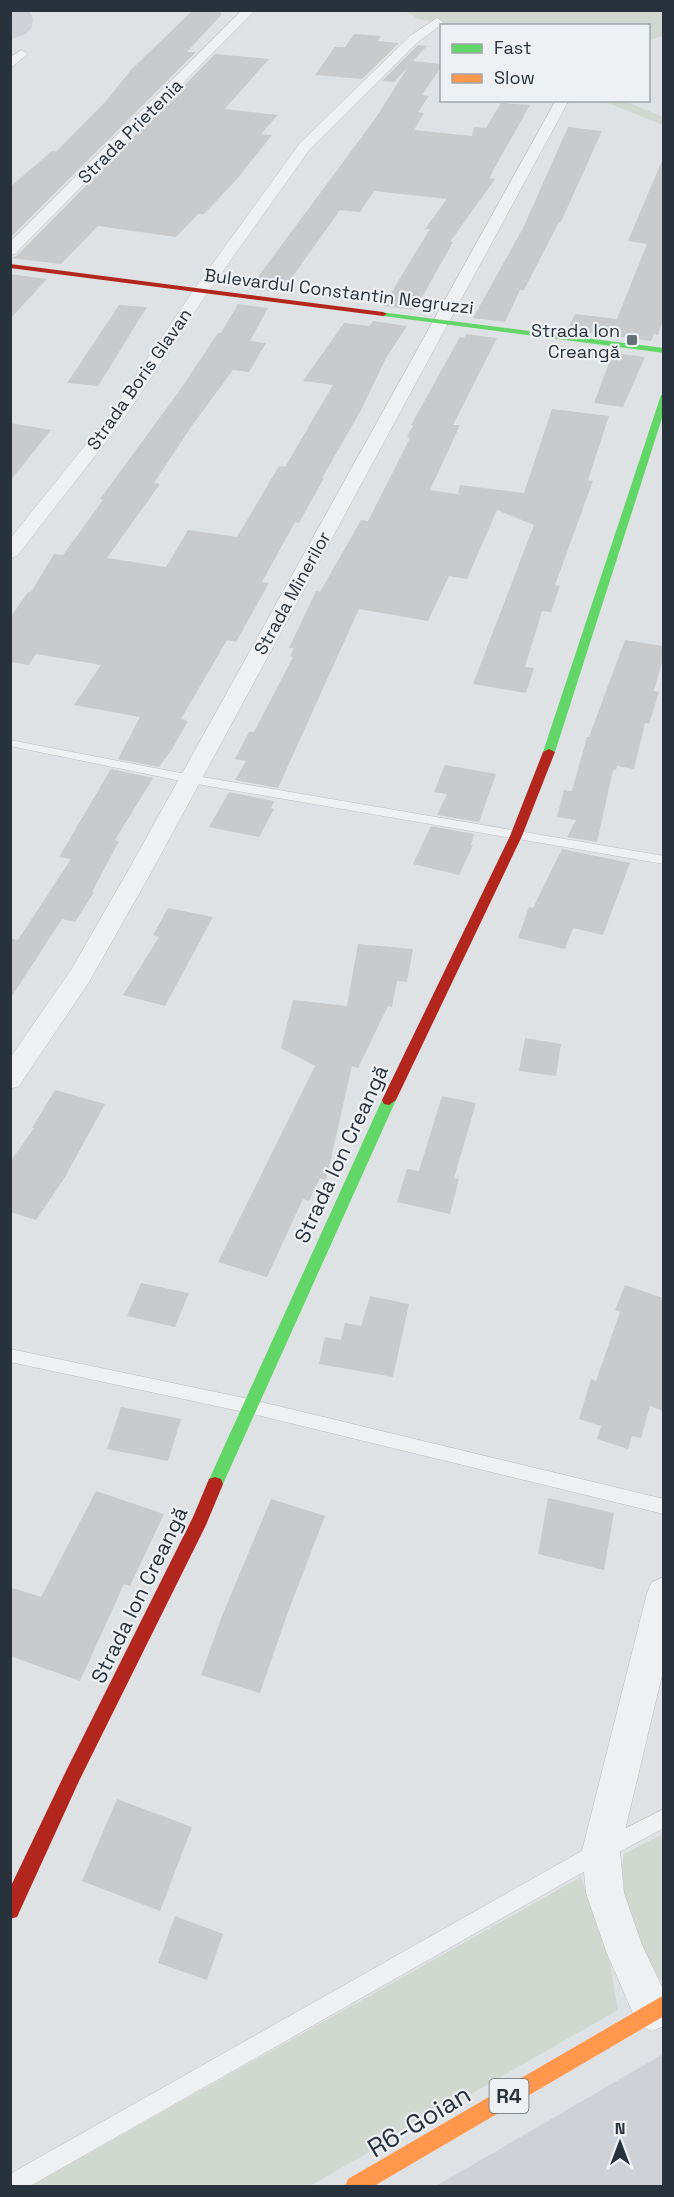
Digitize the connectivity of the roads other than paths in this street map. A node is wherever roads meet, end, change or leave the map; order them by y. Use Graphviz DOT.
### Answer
graph roads {
  1 [pos="249,10"];
  2 [pos="437,22"];
  3 [pos="22,54"];
  4 [pos="10,64"];
  5 [pos="562,102"];
  6 [pos="10,251"];
  7 [pos="10,266"];
  8 [pos="201,291"];
  9 [pos="440,322"];
  10 [pos="663,351"];
  11 [pos="663,397"];
  12 [pos="10,552"];
  13 [pos="10,744"];
  14 [pos="191,779"];
  15 [pos="516,836"];
  16 [pos="663,860"];
  17 [pos="10,1079"];
  18 [pos="10,1355"];
  19 [pos="249,1406"];
  20 [pos="663,1507"];
  21 [pos="663,1593"];
  22 [pos="663,1818"];
  23 [pos="601,1851"];
  24 [pos="10,1910"];
  25 [pos="658,2008"];
  26 [pos="10,2186"];
  27 [pos="355,2187"];
  1 -- 6 [label="street, Strada Prietenia"];
  2 -- 8 [label="street, Strada Boris Glavan"];
  3 -- 4 [label="street"];
  5 -- 9 [label="street, Strada Minerilor"];
  7 -- 8 [label="street, Bulevardul Constantin Negruzzi"];
  8 -- 9 [label="street, Bulevardul Constantin Negruzzi"];
  8 -- 12 [label="street, Strada Boris Glavan"];
  9 -- 10 [label="street, Bulevardul Constantin Negruzzi"];
  9 -- 14 [label="street, Strada Minerilor"];
  11 -- 15 [label="street, Strada Ion Creangă"];
  13 -- 14 [label="lane"];
  14 -- 15 [label="lane"];
  14 -- 17 [label="street, Strada Minerilor"];
  15 -- 16 [label="lane"];
  15 -- 19 [label="street, Strada Ion Creangă"];
  18 -- 19 [label="lane"];
  19 -- 20 [label="lane"];
  19 -- 24 [label="street, Strada Ion Creangă"];
  21 -- 23 [label="street"];
  22 -- 23 [label="lane"];
  23 -- 25 [label="street"];
  23 -- 26 [label="lane"];
  25 -- 27 [label="street, R6-Goian / R4"];
}
